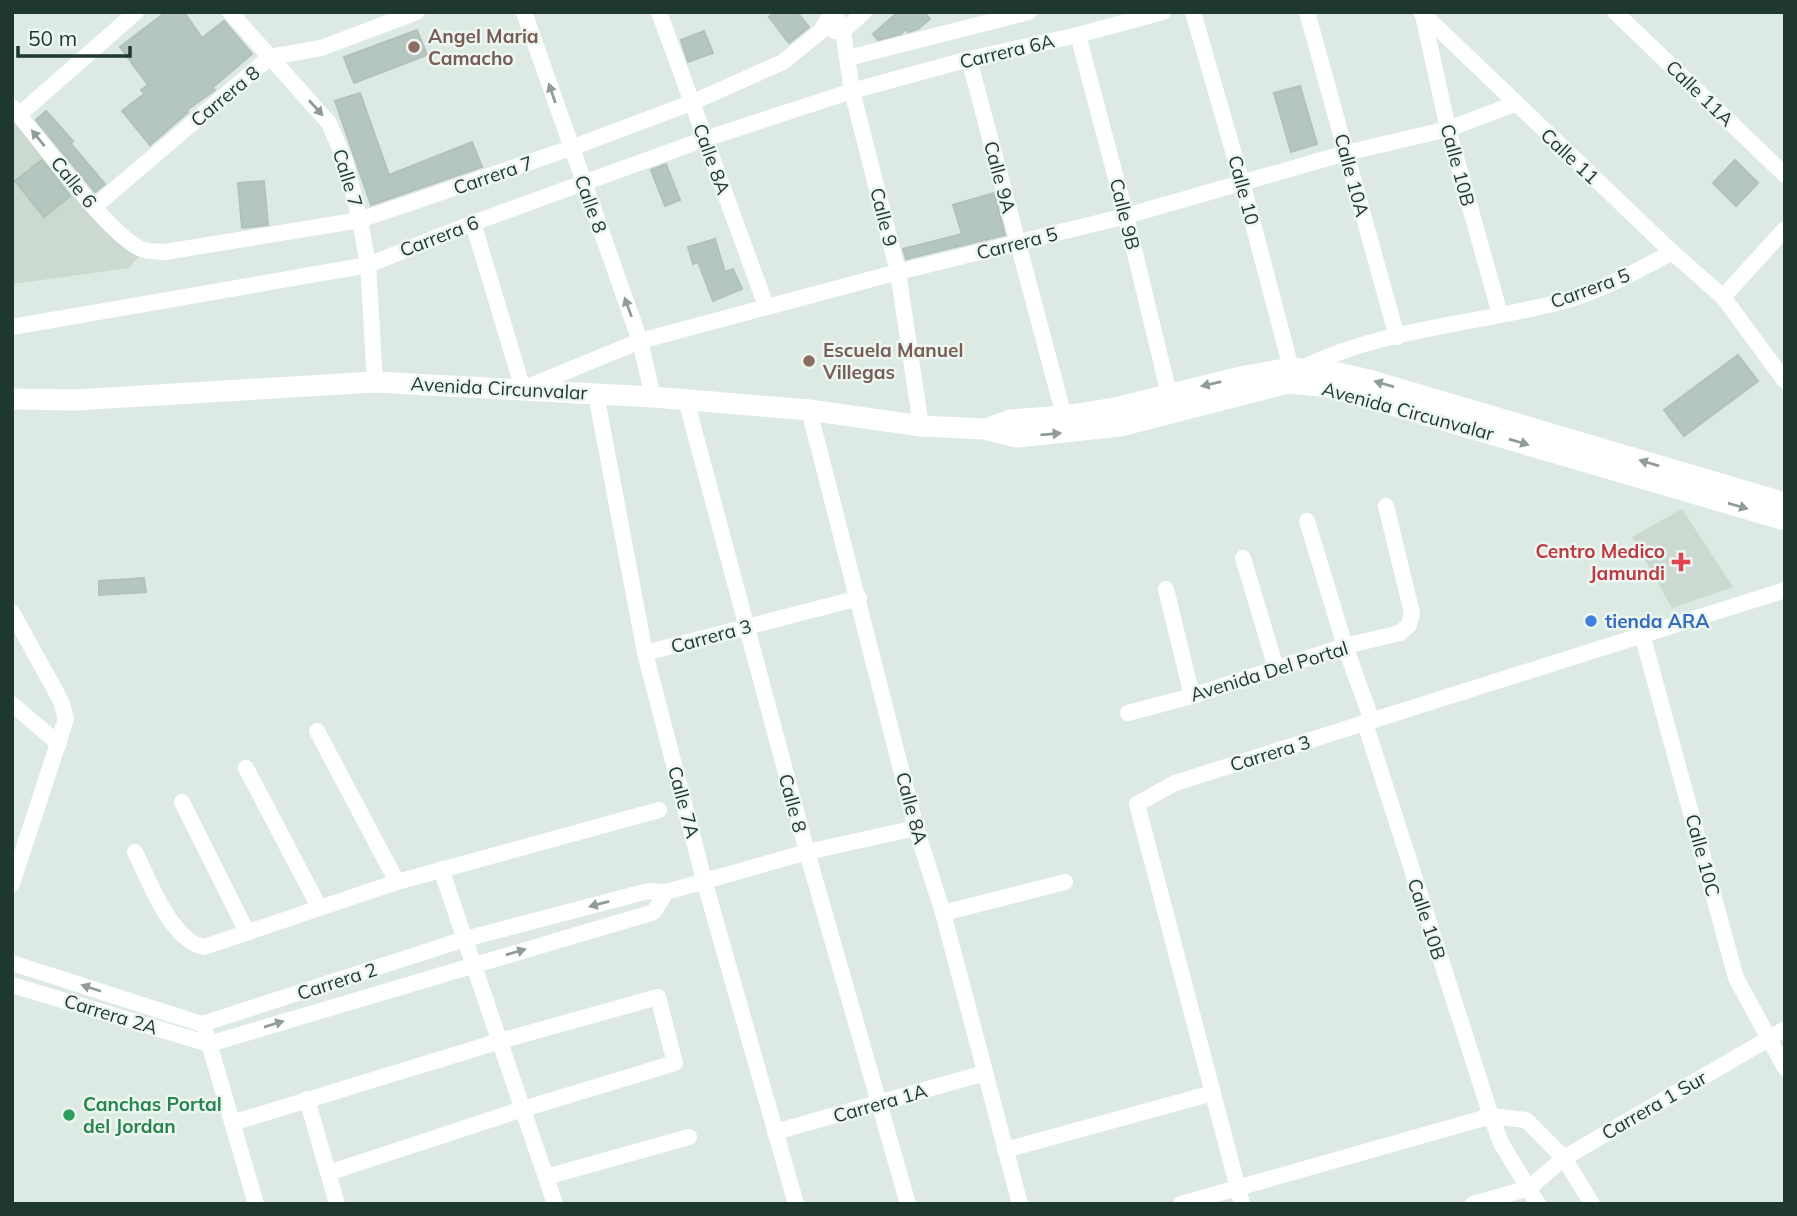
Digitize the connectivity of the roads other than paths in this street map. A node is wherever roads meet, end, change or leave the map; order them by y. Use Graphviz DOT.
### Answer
graph roads {
  1 [pos="136,12"];
  2 [pos="230,12"];
  3 [pos="417,12"];
  4 [pos="524,12"];
  5 [pos="659,12"];
  6 [pos="833,12"];
  7 [pos="864,12"];
  8 [pos="1029,12"];
  9 [pos="1163,12"];
  10 [pos="1193,12"];
  11 [pos="1307,12"];
  12 [pos="1615,12"];
  13 [pos="1422,13"];
  14 [pos="821,31"];
  15 [pos="843,31"];
  16 [pos="1078,35"];
  17 [pos="270,57"];
  18 [pos="849,58"];
  19 [pos="969,59"];
  20 [pos="852,91"];
  21 [pos="691,103"];
  22 [pos="1515,104"];
  23 [pos="16,111"];
  24 [pos="1448,129"];
  25 [pos="705,139"];
  26 [pos="571,148"];
  27 [pos="1346,153"];
  28 [pos="1785,175"];
  29 [pos="1242,182"];
  30 [pos="584,183"];
  31 [pos="94,207"];
  32 [pos="1126,216"];
  33 [pos="360,220"];
  34 [pos="473,223"];
  35 [pos="1785,229"];
  36 [pos="1018,243"];
  37 [pos="142,249"];
  38 [pos="1672,252"];
  39 [pos="368,265"];
  40 [pos="898,272"];
  41 [pos="1723,297"];
  42 [pos="766,306"];
  43 [pos="1500,314"];
  44 [pos="12,327"];
  45 [pos="1397,337"];
  46 [pos="640,341"];
  47 [pos="1296,368"];
  48 [pos="1785,381"];
  49 [pos="375,382"];
  50 [pos="523,389"];
  51 [pos="596,394"];
  52 [pos="1169,394"];
  53 [pos="653,397"];
  54 [pos="12,399"];
  55 [pos="685,400"];
  56 [pos="809,410"];
  57 [pos="1064,416"];
  58 [pos="921,426"];
  59 [pos="984,429"];
  60 [pos="1785,503"];
  61 [pos="1386,506"];
  62 [pos="1785,520"];
  63 [pos="1307,521"];
  64 [pos="1243,558"];
  65 [pos="1166,589"];
  66 [pos="1785,590"];
  67 [pos="859,598"];
  68 [pos="12,612"];
  69 [pos="746,626"];
  70 [pos="1642,634"];
  71 [pos="1345,646"];
  72 [pos="645,653"];
  73 [pos="1276,668"];
  74 [pos="1192,695"];
  75 [pos="12,704"];
  76 [pos="1128,713"];
  77 [pos="1368,722"];
  78 [pos="317,731"];
  79 [pos="59,744"];
  80 [pos="246,768"];
  81 [pos="182,802"];
  82 [pos="659,810"];
  83 [pos="916,828"];
  84 [pos="135,852"];
  85 [pos="807,852"];
  86 [pos="441,869"];
  87 [pos="704,880"];
  88 [pos="397,882"];
  89 [pos="1065,882"];
  90 [pos="12,884"];
  91 [pos="666,892"];
  92 [pos="319,907"];
  93 [pos="943,913"];
  94 [pos="247,932"];
  95 [pos="465,939"];
  96 [pos="12,963"];
  97 [pos="474,964"];
  98 [pos="12,985"];
  99 [pos="202,1024"];
  100 [pos="1785,1029"];
  101 [pos="1767,1038"];
  102 [pos="500,1041"];
  103 [pos="209,1044"];
  104 [pos="1785,1068"];
  105 [pos="985,1073"];
  106 [pos="1213,1093"];
  107 [pos="307,1099"];
  108 [pos="880,1103"];
  109 [pos="523,1109"];
  110 [pos="1490,1116"];
  111 [pos="232,1123"];
  112 [pos="775,1132"];
  113 [pos="688,1136"];
  114 [pos="1005,1150"];
  115 [pos="1564,1158"];
  116 [pos="328,1174"];
  117 [pos="546,1177"];
  118 [pos="1529,1188"];
  119 [pos="1239,1196"];
  120 [pos="549,1202"];
  121 [pos="256,1204"];
  122 [pos="337,1204"];
  123 [pos="796,1204"];
  124 [pos="908,1204"];
  125 [pos="1020,1204"];
  126 [pos="1181,1204"];
  127 [pos="1473,1204"];
  128 [pos="1538,1204"];
  129 [pos="1592,1204"];
  1 -- 23 [label="street"];
  2 -- 17 [label="street, Calle 7"];
  3 -- 17 [label="street, Carrera 8"];
  26 -- 4 [label="street, Calle 8, one-way"];
  5 -- 21 [label="street, Calle 8A"];
  6 -- 14 [label="street, Carrera 7"];
  6 -- 15 [label="street, Calle 9"];
  7 -- 15 [label="street"];
  8 -- 18 [label="street"];
  9 -- 16 [label="street, Carrera 6A"];
  10 -- 29 [label="street, Calle 10"];
  11 -- 27 [label="street, Calle 10A"];
  12 -- 28 [label="street, Calle 11A"];
  13 -- 22 [label="street, Calle 11"];
  13 -- 24 [label="street, Calle 10B"];
  14 -- 15 [label="street"];
  14 -- 21 [label="street, Carrera 7"];
  15 -- 18 [label="street, Calle 9"];
  16 -- 19 [label="street, Carrera 6A"];
  16 -- 32 [label="street, Calle 9B"];
  17 -- 31 [label="street, Carrera 8"];
  17 -- 33 [label="street, Calle 7, one-way"];
  18 -- 20 [label="street, Calle 9"];
  19 -- 20 [label="street, Carrera 6A"];
  19 -- 36 [label="street, Calle 9A"];
  20 -- 25 [label="street, Carrera 6"];
  20 -- 40 [label="street, Calle 9"];
  21 -- 25 [label="street, Calle 8A"];
  21 -- 26 [label="street, Carrera 7"];
  22 -- 24 [label="street, Carrera 5"];
  22 -- 38 [label="street, Calle 11"];
  31 -- 23 [label="street, Calle 6, one-way"];
  24 -- 27 [label="street, Carrera 5"];
  24 -- 43 [label="street, Calle 10B"];
  25 -- 30 [label="street, Carrera 6"];
  25 -- 42 [label="street, Calle 8A"];
  26 -- 30 [label="street, Calle 8"];
  26 -- 33 [label="street, Carrera 7"];
  27 -- 29 [label="street, Carrera 5"];
  27 -- 45 [label="street, Calle 10A"];
  29 -- 32 [label="street, Carrera 5"];
  29 -- 47 [label="street, Calle 10"];
  30 -- 34 [label="street, Carrera 6"];
  46 -- 30 [label="street, Calle 8, one-way"];
  31 -- 37 [label="street, Calle 6"];
  32 -- 36 [label="street, Carrera 5"];
  32 -- 52 [label="street, Calle 9B"];
  33 -- 37 [label="street, Carrera 7"];
  33 -- 39 [label="street, Calle 7"];
  34 -- 39 [label="street, Carrera 6"];
  34 -- 50 [label="street"];
  35 -- 41 [label="street"];
  36 -- 40 [label="street, Carrera 5"];
  36 -- 57 [label="street, Calle 9A"];
  38 -- 41 [label="street, Calle 11"];
  38 -- 43 [label="street, Carrera 5"];
  39 -- 44 [label="street, Carrera 6"];
  39 -- 49 [label="street, Calle 7"];
  40 -- 42 [label="street, Carrera 5"];
  40 -- 58 [label="street, Calle 9"];
  41 -- 48 [label="street, Calle 11"];
  42 -- 46 [label="street, Carrera 5"];
  43 -- 45 [label="street, Carrera 5"];
  45 -- 47 [label="street, Carrera 5"];
  46 -- 50 [label="street, Carrera 5"];
  46 -- 53 [label="street, Calle 8"];
  47 -- 52 [label="main road, Avenida Circunvalar, one-way"];
  60 -- 47 [label="main road, Avenida Circunvalar, one-way"];
  49 -- 50 [label="main road, Avenida Circunvalar"];
  49 -- 54 [label="main road, Avenida Circunvalar"];
  50 -- 51 [label="main road, Avenida Circunvalar"];
  51 -- 53 [label="main road, Avenida Circunvalar"];
  51 -- 72 [label="street, Calle 7A"];
  52 -- 57 [label="main road, Avenida Circunvalar"];
  53 -- 55 [label="main road, Avenida Circunvalar"];
  55 -- 56 [label="main road, Avenida Circunvalar"];
  55 -- 69 [label="street, Calle 8"];
  56 -- 58 [label="main road, Avenida Circunvalar"];
  56 -- 67 [label="street, Calle 8A"];
  57 -- 59 [label="main road, Avenida Circunvalar"];
  58 -- 59 [label="main road, Avenida Circunvalar"];
  59 -- 62 [label="main road, Avenida Circunvalar, one-way"];
  61 -- 71 [label="street, Avenida Del Portal"];
  63 -- 71 [label="street, Calle 10B"];
  64 -- 73 [label="street"];
  65 -- 74 [label="street"];
  66 -- 70 [label="street, Carrera 3"];
  67 -- 69 [label="street, Carrera 3"];
  67 -- 83 [label="street, Calle 8A"];
  68 -- 79 [label="street"];
  69 -- 72 [label="street, Carrera 3"];
  69 -- 85 [label="street, Calle 8"];
  70 -- 77 [label="street, Carrera 3"];
  70 -- 101 [label="street, Calle 10C"];
  71 -- 73 [label="street, Avenida Del Portal"];
  71 -- 77 [label="street, Calle 10B"];
  72 -- 87 [label="street, Calle 7A"];
  73 -- 74 [label="street, Avenida Del Portal"];
  74 -- 76 [label="street, Avenida Del Portal"];
  75 -- 79 [label="street"];
  77 -- 106 [label="street, Carrera 3"];
  77 -- 110 [label="street, Calle 10B"];
  78 -- 88 [label="street"];
  79 -- 90 [label="street"];
  80 -- 92 [label="street"];
  81 -- 94 [label="street"];
  82 -- 86 [label="street"];
  83 -- 85 [label="street, Carrera 2"];
  83 -- 93 [label="street, Calle 8A"];
  84 -- 94 [label="street"];
  85 -- 87 [label="street, Carrera 2"];
  85 -- 108 [label="street, Calle 8"];
  86 -- 88 [label="street"];
  86 -- 95 [label="street"];
  87 -- 91 [label="street, Carrera 2"];
  87 -- 112 [label="street, Calle 7A"];
  88 -- 92 [label="street"];
  89 -- 93 [label="street"];
  91 -- 95 [label="street, Carrera 2, one-way"];
  97 -- 91 [label="street, Carrera 2, one-way"];
  92 -- 94 [label="street"];
  93 -- 105 [label="street, Calle 8A"];
  95 -- 97 [label="street"];
  95 -- 99 [label="street, Carrera 2"];
  99 -- 96 [label="street, one-way"];
  97 -- 102 [label="street"];
  103 -- 97 [label="street, Carrera 2, one-way"];
  98 -- 103 [label="street, Carrera 2A"];
  99 -- 103 [label="street"];
  100 -- 101 [label="street, Carrera 1 Sur"];
  101 -- 104 [label="street, Calle 10C"];
  101 -- 115 [label="street, Carrera 1 Sur"];
  102 -- 107 [label="street"];
  102 -- 109 [label="street"];
  102 -- 109 [label="street"];
  103 -- 111 [label="street"];
  105 -- 108 [label="street, Carrera 1A"];
  105 -- 114 [label="street, Calle 8A"];
  106 -- 114 [label="street"];
  106 -- 119 [label="street, Carrera 3"];
  107 -- 111 [label="street"];
  107 -- 116 [label="street"];
  108 -- 112 [label="street, Carrera 1A"];
  108 -- 124 [label="street, Calle 8"];
  109 -- 116 [label="street"];
  109 -- 117 [label="street"];
  110 -- 115 [label="street"];
  110 -- 118 [label="street, Calle 10B"];
  110 -- 119 [label="street"];
  111 -- 121 [label="street"];
  112 -- 123 [label="street, Calle 7A"];
  113 -- 117 [label="street"];
  114 -- 125 [label="street, Calle 8A"];
  115 -- 118 [label="street, Carrera 1 Sur"];
  115 -- 129 [label="street"];
  116 -- 122 [label="street"];
  117 -- 120 [label="street"];
  118 -- 127 [label="street"];
  118 -- 128 [label="street, Calle 10B"];
  119 -- 126 [label="street"];
}
